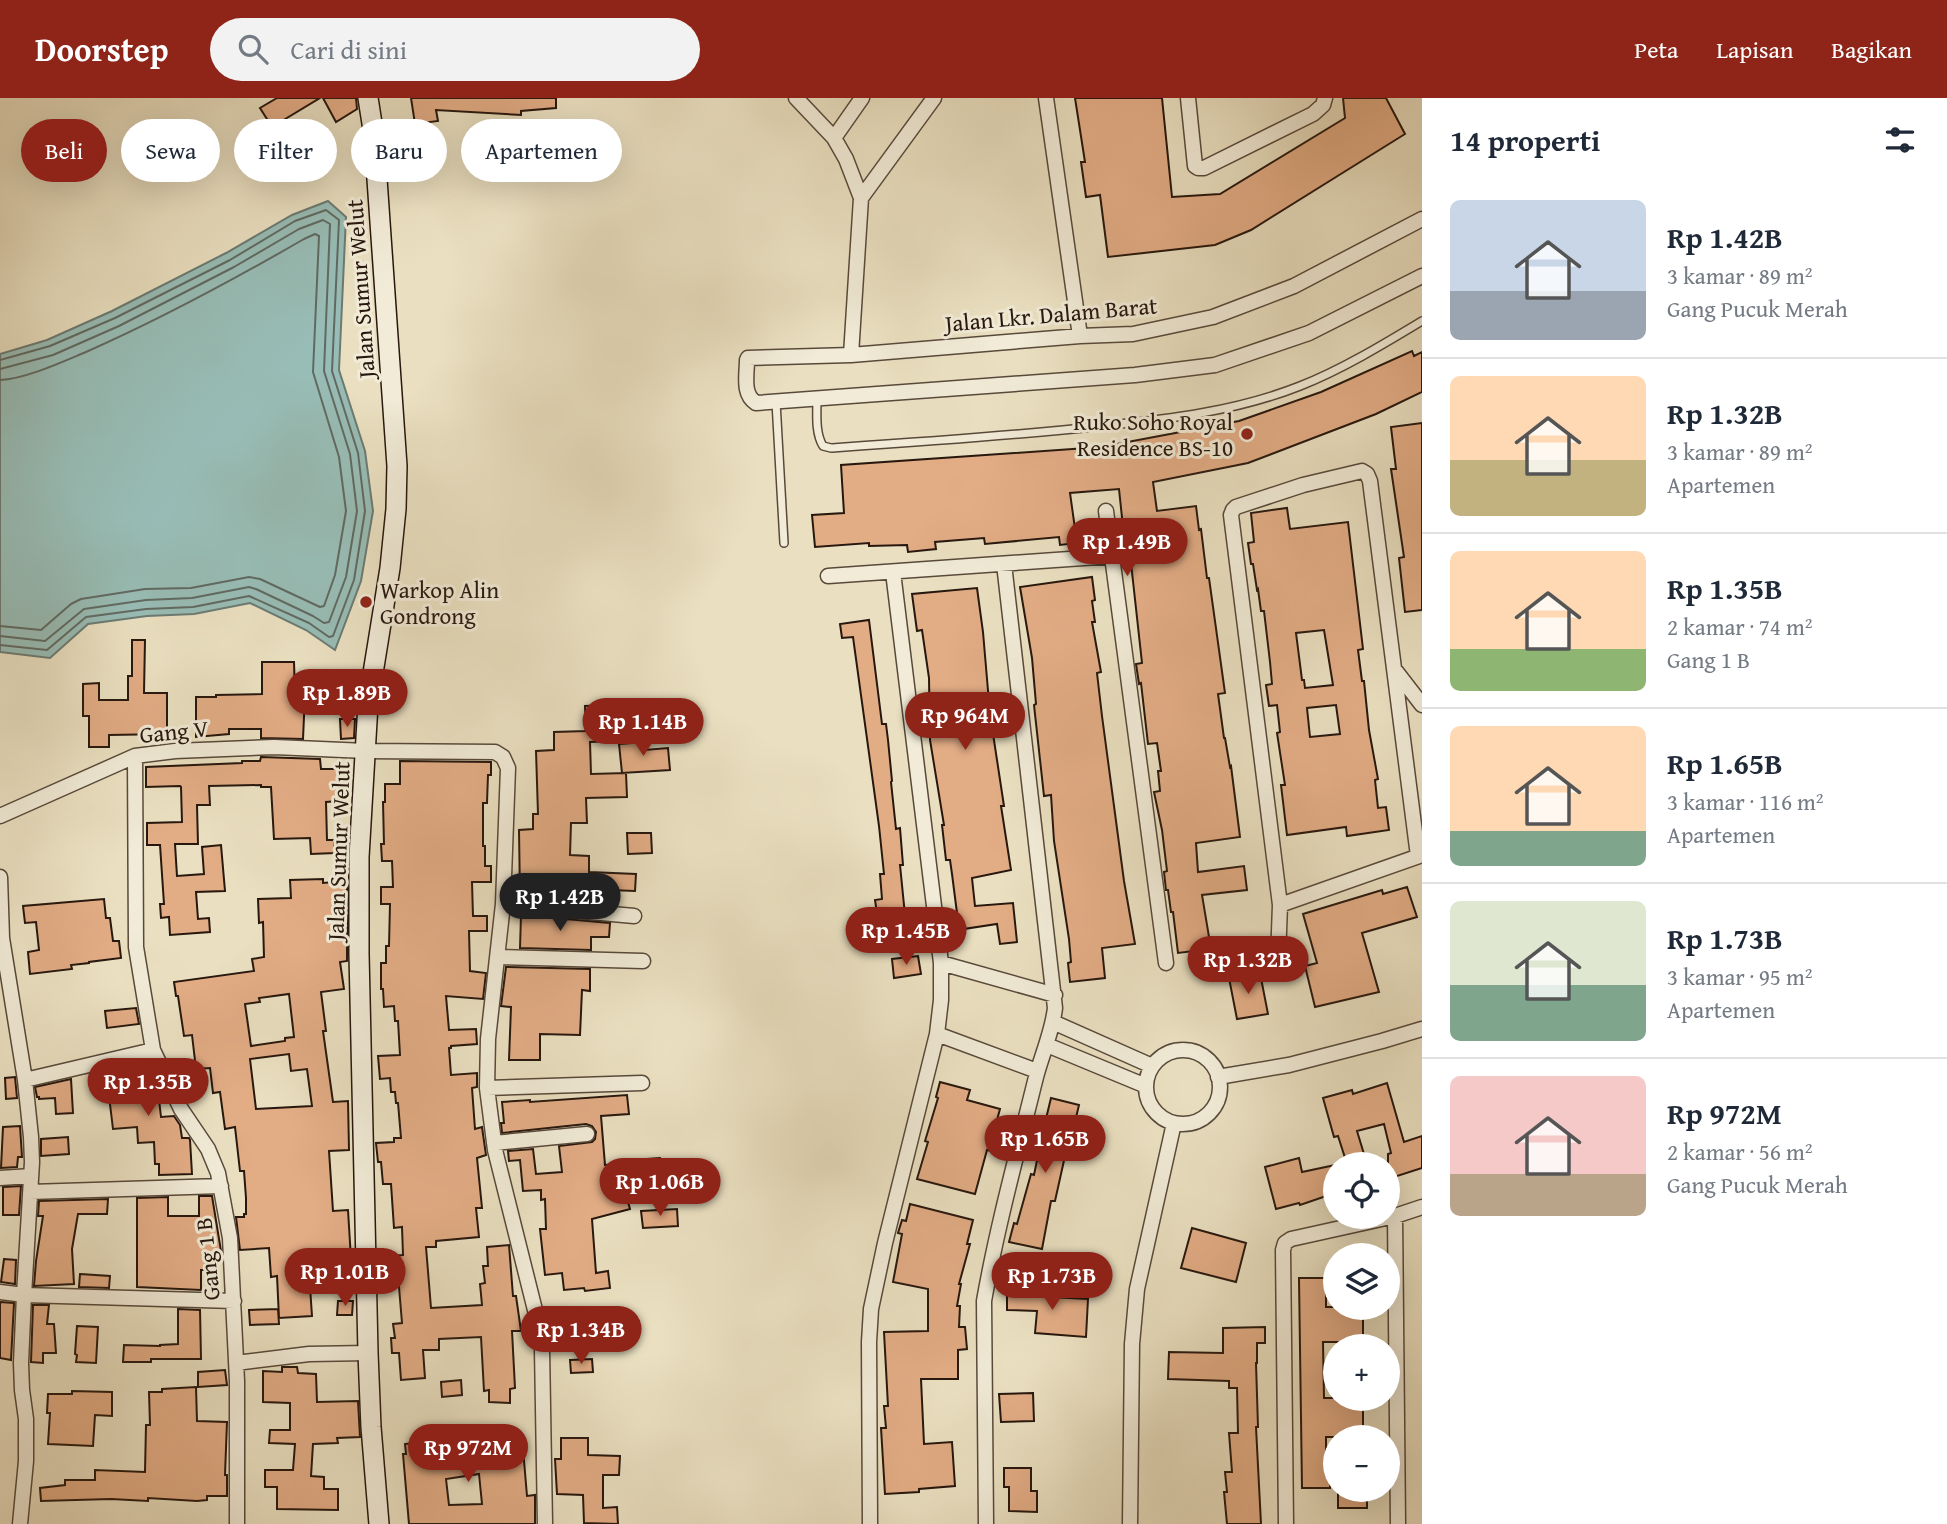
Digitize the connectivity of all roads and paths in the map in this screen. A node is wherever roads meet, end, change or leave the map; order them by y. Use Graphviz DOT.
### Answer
graph roads {
  1 [pos="368,98"];
  2 [pos="796,98"];
  3 [pos="862,98"];
  4 [pos="934,98"];
  5 [pos="1046,98"];
  6 [pos="1188,98"];
  7 [pos="1325,98"];
  8 [pos="834,138"];
  9 [pos="861,198"];
  10 [pos="1422,219"];
  11 [pos="1422,276"];
  12 [pos="1422,321"];
  13 [pos="1080,336"];
  14 [pos="851,355"];
  15 [pos="817,398"];
  16 [pos="776,401"];
  17 [pos="1107,511"];
  18 [pos="784,543"];
  19 [pos="1112,556"];
  20 [pos="1004,564"];
  21 [pos="894,572"];
  22 [pos="828,576"];
  23 [pos="1394,669"];
  24 [pos="1417,689"];
  25 [pos="1422,705"];
  26 [pos="366,751"];
  27 [pos="135,757"];
  28 [pos="0,816"];
  29 [pos="1420,855"];
  30 [pos="0,877"];
  31 [pos="503,904"];
  32 [pos="1280,905"];
  33 [pos="634,915"];
  34 [pos="498,957"];
  35 [pos="1278,958"];
  36 [pos="643,961"];
  37 [pos="941,963"];
  38 [pos="1166,963"];
  39 [pos="1055,995"];
  40 [pos="1053,1022"];
  41 [pos="1422,1028"];
  42 [pos="937,1034"];
  43 [pos="1047,1045"];
  44 [pos="153,1050"];
  45 [pos="1152,1066"];
  46 [pos="1037,1072"];
  47 [pos="1218,1077"];
  48 [pos="25,1080"];
  49 [pos="642,1083"];
  50 [pos="1146,1086"];
  51 [pos="487,1088"];
  52 [pos="1174,1123"];
  53 [pos="587,1135"];
  54 [pos="494,1143"];
  55 [pos="31,1176"];
  56 [pos="0,1178"];
  57 [pos="220,1186"];
  58 [pos="30,1192"];
  59 [pos="1422,1207"];
  60 [pos="1400,1214"];
  61 [pos="1336,1229"];
  62 [pos="1395,1229"];
  63 [pos="0,1293"];
  64 [pos="24,1295"];
  65 [pos="234,1301"];
  66 [pos="368,1353"];
  67 [pos="236,1363"];
  68 [pos="20,1524"];
  69 [pos="237,1524"];
  70 [pos="379,1524"];
  71 [pos="545,1524"];
  72 [pos="870,1524"];
  73 [pos="986,1524"];
  74 [pos="1130,1524"];
  75 [pos="1286,1524"];
  76 [pos="1398,1524"];
  1 -- 26 [label="street, Jalan Sumur Welut"];
  2 -- 8 [label="street"];
  3 -- 8 [label="street"];
  4 -- 9 [label="street"];
  5 -- 13 [label="street"];
  6 -- 7 [label="street"];
  8 -- 9 [label="street"];
  9 -- 14 [label="street"];
  10 -- 13 [label="street, Jalan Lkr. Dalam Barat"];
  11 -- 15 [label="street"];
  12 -- 15 [label="lane"];
  13 -- 14 [label="street, Jalan Lkr. Dalam Barat"];
  14 -- 16 [label="street, Jalan Lkr. Dalam Barat"];
  15 -- 16 [label="street"];
  16 -- 18 [label="lane"];
  17 -- 19 [label="street"];
  19 -- 20 [label="street"];
  19 -- 38 [label="street"];
  20 -- 21 [label="street"];
  20 -- 39 [label="street"];
  21 -- 22 [label="street"];
  21 -- 37 [label="street"];
  23 -- 24 [label="street"];
  23 -- 29 [label="street"];
  23 -- 32 [label="street"];
  24 -- 25 [label="street"];
  26 -- 27 [label="street, Gang V"];
  26 -- 31 [label="street, Gang V"];
  26 -- 66 [label="street, Jalan Sumur Welut"];
  27 -- 28 [label="street, Gang V"];
  27 -- 44 [label="street, Gang 1 B"];
  29 -- 32 [label="street"];
  30 -- 48 [label="street"];
  31 -- 33 [label="street"];
  31 -- 34 [label="street"];
  32 -- 35 [label="street"];
  34 -- 36 [label="street"];
  34 -- 51 [label="street"];
  37 -- 39 [label="street"];
  37 -- 42 [label="street"];
  39 -- 40 [label="street"];
  40 -- 43 [label="street"];
  40 -- 45 [label="street"];
  41 -- 47 [label="street"];
  42 -- 46 [label="street"];
  42 -- 72 [label="street"];
  43 -- 46 [label="street"];
  43 -- 50 [label="street"];
  44 -- 48 [label="street"];
  44 -- 57 [label="street, Gang 1 B"];
  45 -- 47 [label="street"];
  45 -- 50 [label="street"];
  46 -- 73 [label="street"];
  47 -- 52 [label="street"];
  48 -- 55 [label="street"];
  49 -- 51 [label="street"];
  50 -- 52 [label="street"];
  51 -- 54 [label="street"];
  52 -- 74 [label="street"];
  53 -- 54 [label="street"];
  54 -- 71 [label="street"];
  55 -- 56 [label="street"];
  55 -- 58 [label="street"];
  57 -- 58 [label="street"];
  57 -- 65 [label="street, Gang 1 B"];
  58 -- 64 [label="street"];
  59 -- 60 [label="street"];
  61 -- 75 [label="street"];
  62 -- 76 [label="street"];
  63 -- 64 [label="street"];
  64 -- 65 [label="street"];
  64 -- 68 [label="street"];
  65 -- 67 [label="street, Gang 1 B"];
  66 -- 67 [label="street"];
  66 -- 70 [label="street, Jalan Sumur Welut"];
  67 -- 69 [label="street, Gang 1 B"];
}
